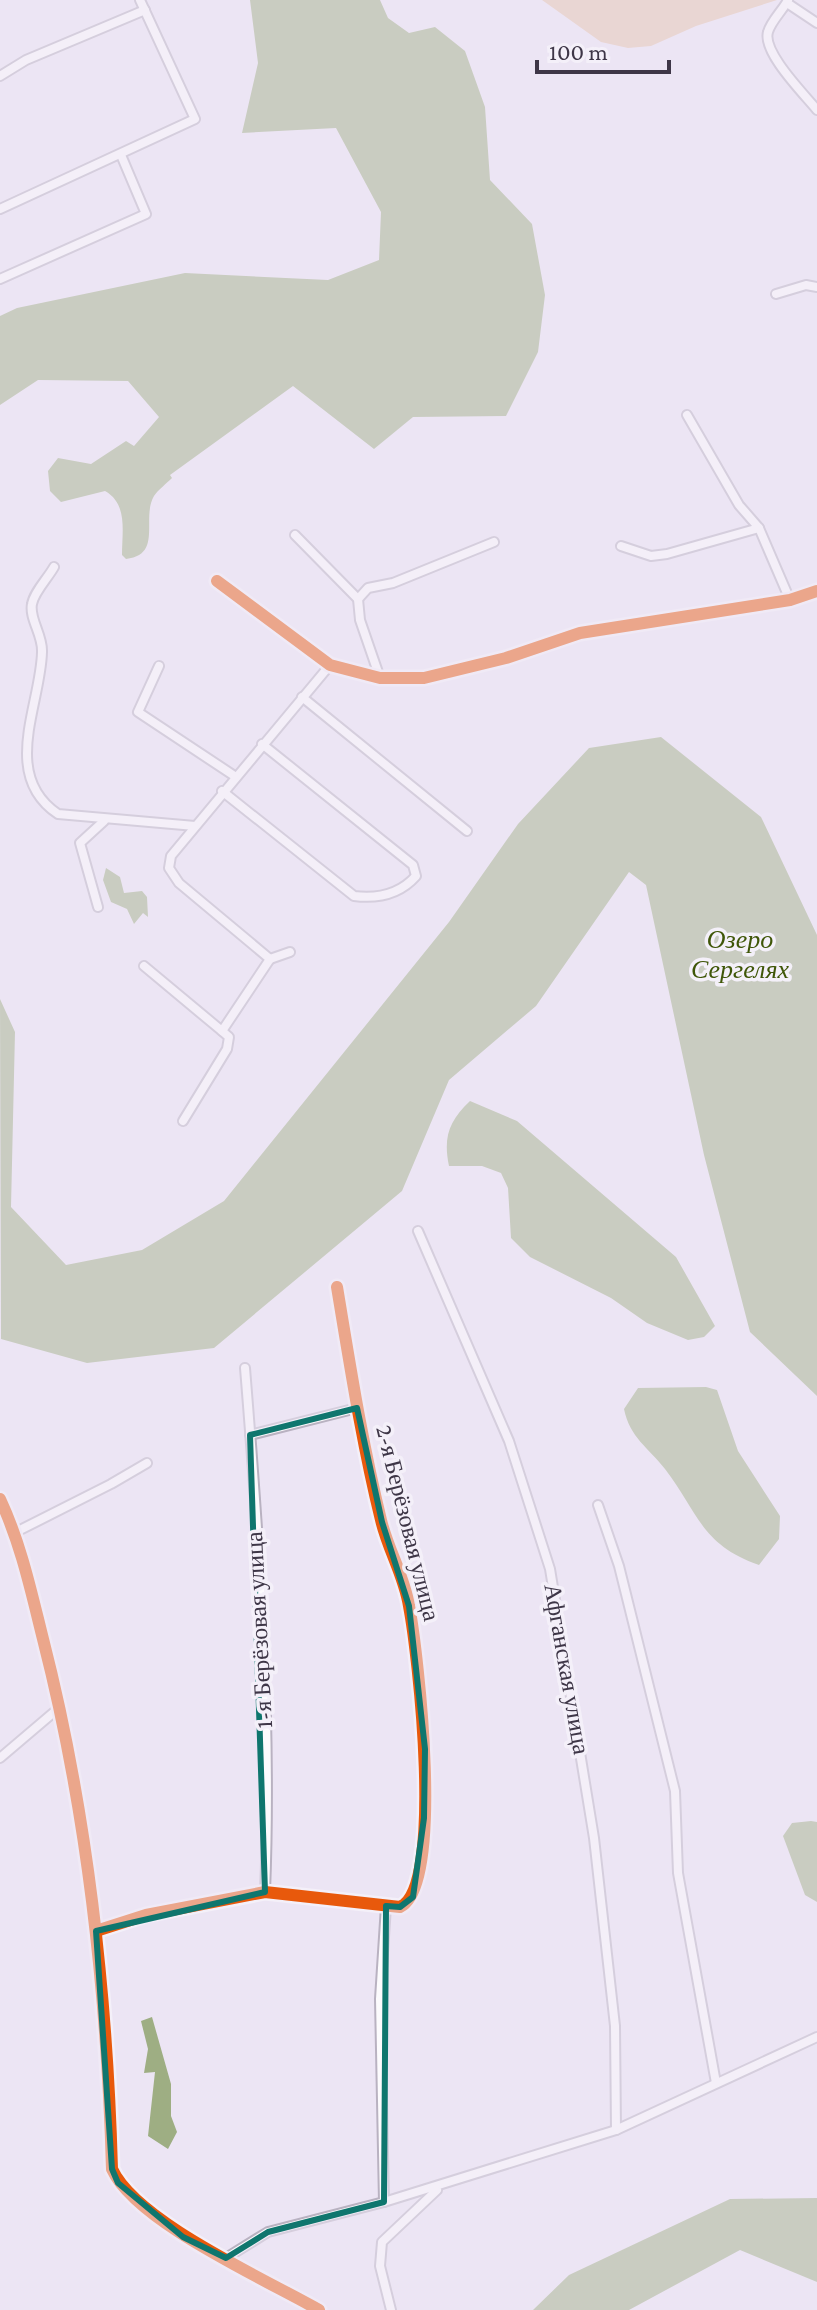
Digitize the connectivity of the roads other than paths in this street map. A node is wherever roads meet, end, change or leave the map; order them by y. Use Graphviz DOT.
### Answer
graph roads {
  1 [pos="140,0"];
  2 [pos="788,1"];
  3 [pos="145,10"];
  4 [pos="817,23"];
  5 [pos="0,76"];
  6 [pos="817,110"];
  7 [pos="121,155"];
  8 [pos="0,209"];
  9 [pos="0,279"];
  10 [pos="817,287"];
  11 [pos="776,294"];
  12 [pos="687,415"];
  13 [pos="759,528"];
  14 [pos="295,535"];
  15 [pos="494,542"];
  16 [pos="621,546"];
  17 [pos="54,567"];
  18 [pos="217,581"];
  19 [pos="817,591"];
  20 [pos="358,599"];
  21 [pos="790,600"];
  22 [pos="330,665"];
  23 [pos="159,666"];
  24 [pos="380,678"];
  25 [pos="302,697"];
  26 [pos="262,744"];
  27 [pos="236,777"];
  28 [pos="222,791"];
  29 [pos="104,821"];
  30 [pos="195,826"];
  31 [pos="467,831"];
  32 [pos="98,907"];
  33 [pos="290,952"];
  34 [pos="270,959"];
  35 [pos="144,966"];
  36 [pos="222,1031"];
  37 [pos="183,1121"];
  38 [pos="418,1231"];
  39 [pos="337,1287"];
  40 [pos="245,1368"];
  41 [pos="357,1408"];
  42 [pos="250,1435"];
  43 [pos="147,1463"];
  44 [pos="0,1499"];
  45 [pos="598,1505"];
  46 [pos="16,1532"];
  47 [pos="60,1707"];
  48 [pos="0,1758"];
  49 [pos="265,1892"];
  50 [pos="386,1906"];
  51 [pos="96,1931"];
  52 [pos="817,2037"];
  53 [pos="716,2083"];
  54 [pos="616,2130"];
  55 [pos="440,2187"];
  56 [pos="384,2202"];
  57 [pos="226,2258"];
  58 [pos="319,2310"];
  59 [pos="391,2310"];
  1 -- 3 [label="street"];
  2 -- 4 [label="street"];
  2 -- 6 [label="street"];
  3 -- 5 [label="street"];
  3 -- 7 [label="street"];
  7 -- 8 [label="street"];
  7 -- 9 [label="street"];
  10 -- 11 [label="street"];
  12 -- 13 [label="street"];
  13 -- 16 [label="street"];
  13 -- 21 [label="street"];
  14 -- 20 [label="street"];
  15 -- 20 [label="street"];
  17 -- 29 [label="street"];
  18 -- 22 [label="street"];
  19 -- 21 [label="street"];
  20 -- 24 [label="street"];
  21 -- 24 [label="street"];
  22 -- 24 [label="street"];
  22 -- 25 [label="street"];
  23 -- 27 [label="street"];
  25 -- 26 [label="street"];
  25 -- 31 [label="street"];
  26 -- 27 [label="street"];
  26 -- 28 [label="street"];
  27 -- 28 [label="street"];
  28 -- 30 [label="street"];
  29 -- 30 [label="street"];
  29 -- 32 [label="street"];
  30 -- 34 [label="street"];
  33 -- 34 [label="street"];
  34 -- 36 [label="street"];
  35 -- 36 [label="street"];
  36 -- 37 [label="street"];
  38 -- 54 [label="street, Афганская улица"];
  39 -- 41 [label="street, 2-я Берёзовая улица"];
  40 -- 42 [label="street, 1-я Берёзовая улица"];
  41 -- 42 [label="street"];
  41 -- 50 [label="street, 2-я Берёзовая улица"];
  42 -- 49 [label="street, 1-я Берёзовая улица"];
  43 -- 46 [label="street"];
  44 -- 46 [label="street"];
  45 -- 53 [label="street"];
  46 -- 47 [label="street"];
  47 -- 48 [label="street"];
  47 -- 51 [label="street"];
  49 -- 50 [label="street"];
  49 -- 51 [label="street"];
  50 -- 56 [label="street"];
  51 -- 57 [label="street"];
  52 -- 53 [label="street"];
  53 -- 54 [label="street"];
  54 -- 55 [label="street"];
  55 -- 56 [label="street"];
  55 -- 59 [label="street"];
  56 -- 57 [label="street"];
  57 -- 58 [label="street"];
}
